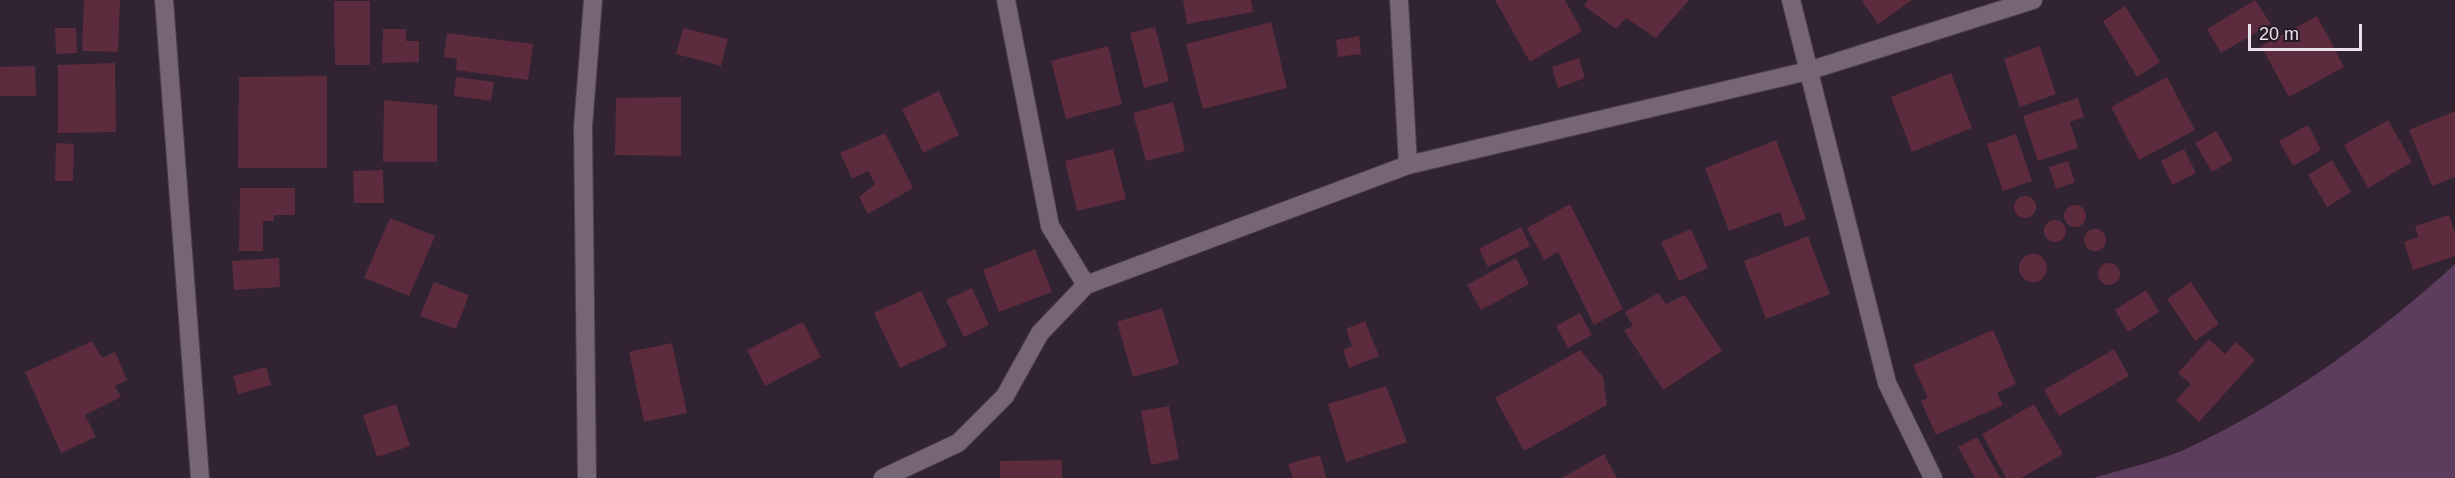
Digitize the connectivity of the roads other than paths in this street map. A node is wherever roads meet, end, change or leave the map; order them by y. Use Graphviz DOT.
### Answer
graph roads {
  1 [pos="164,0"];
  2 [pos="593,0"];
  3 [pos="1006,0"];
  4 [pos="1398,0"];
  5 [pos="1791,0"];
  6 [pos="2033,0"];
  7 [pos="1808,71"];
  8 [pos="1408,165"];
  9 [pos="1086,285"];
  10 [pos="200,478"];
  11 [pos="587,478"];
  12 [pos="883,478"];
  13 [pos="1933,478"];
  1 -- 10 [label="street"];
  2 -- 11 [label="street"];
  3 -- 9 [label="street"];
  4 -- 8 [label="street"];
  5 -- 7 [label="street"];
  6 -- 7 [label="street"];
  7 -- 8 [label="street"];
  7 -- 13 [label="street"];
  8 -- 9 [label="street"];
  9 -- 12 [label="street"];
}
